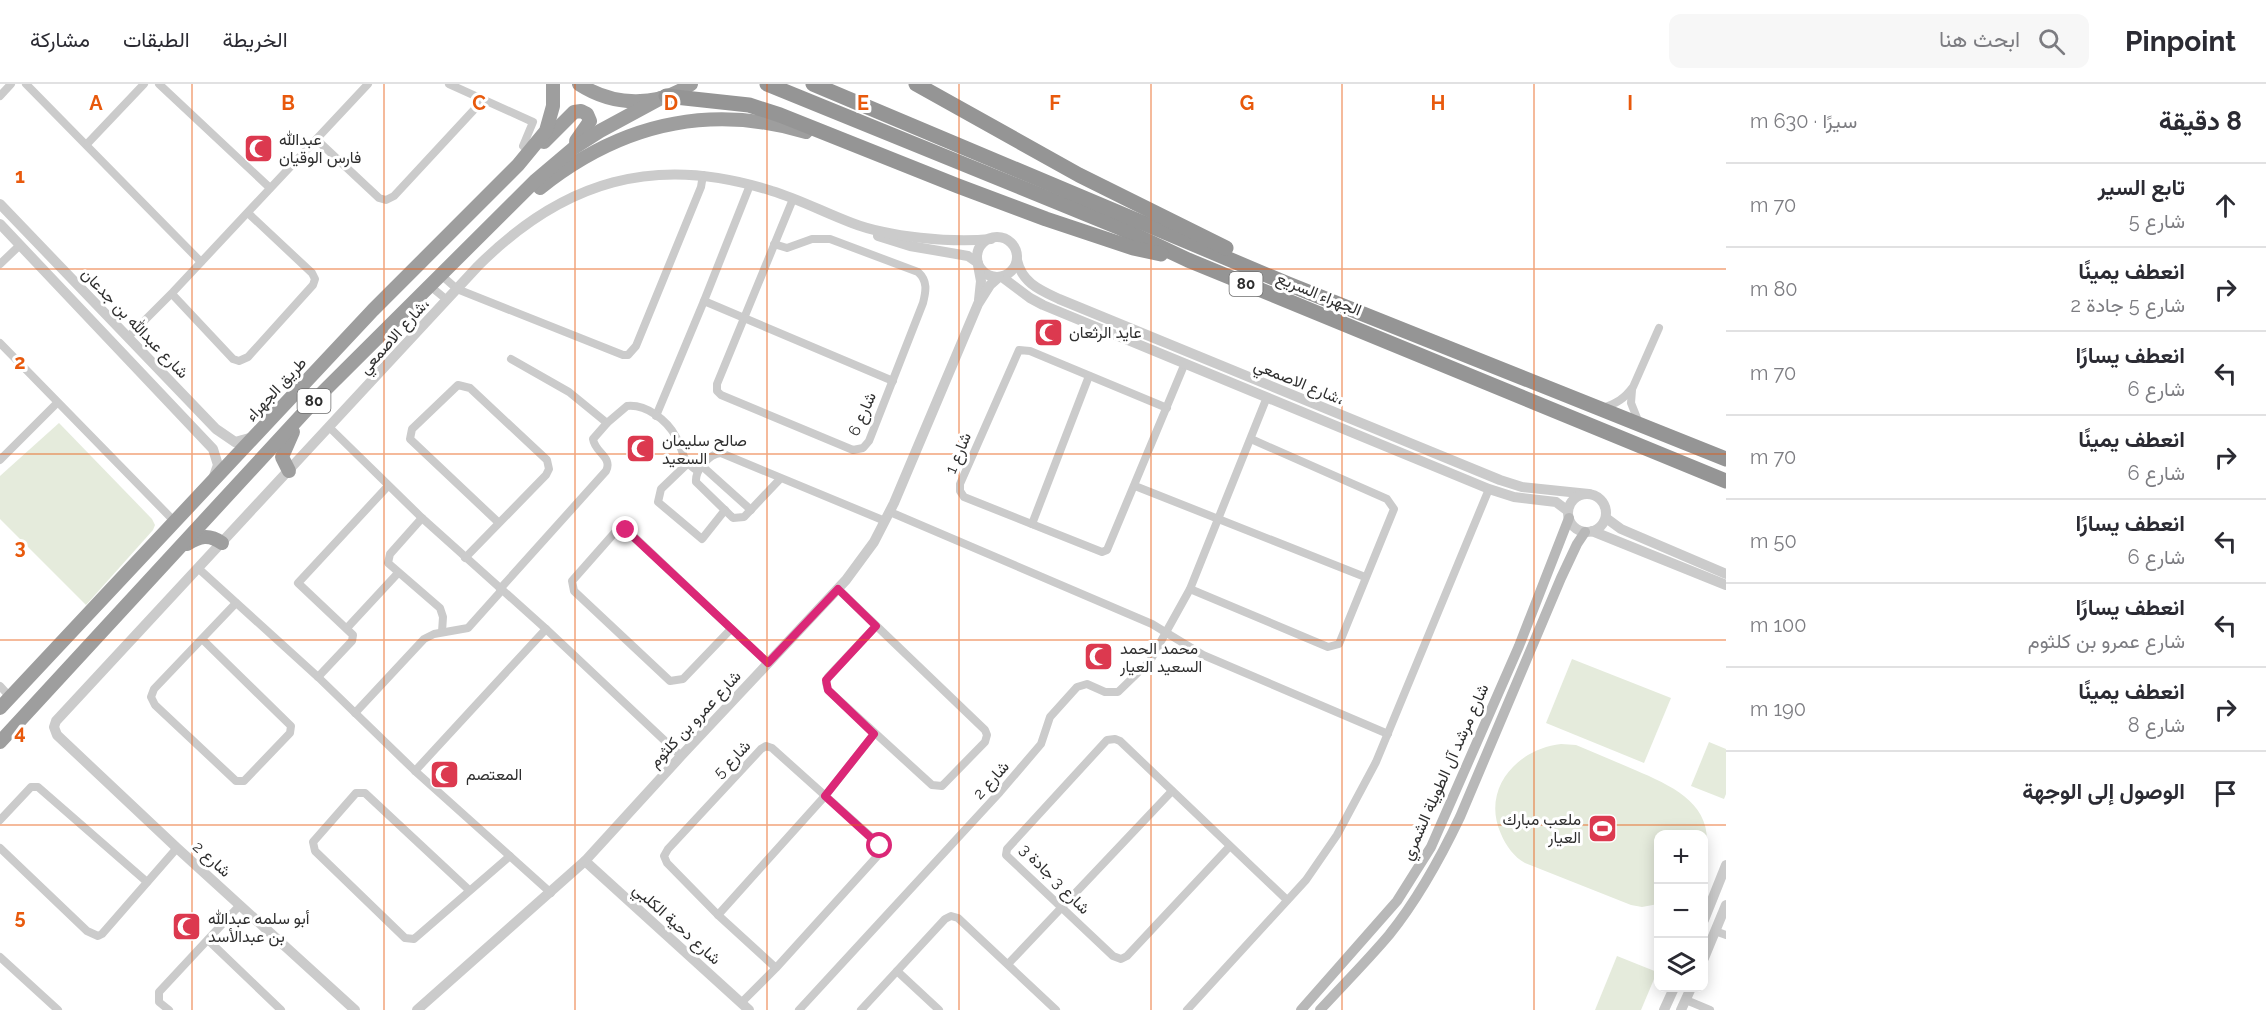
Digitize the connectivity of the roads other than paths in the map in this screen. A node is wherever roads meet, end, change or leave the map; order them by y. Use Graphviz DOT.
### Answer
graph roads {
  1 [pos="11,84"];
  2 [pos="26,84"];
  3 [pos="144,84"];
  4 [pos="159,84"];
  5 [pos="368,84"];
  6 [pos="449,84"];
  7 [pos="553,84"];
  8 [pos="579,84"];
  9 [pos="691,84"];
  10 [pos="766,84"];
  11 [pos="813,84"];
  12 [pos="916,84"];
  13 [pos="0,96"];
  14 [pos="664,97"];
  15 [pos="484,99"];
  16 [pos="316,140"];
  17 [pos="87,144"];
  18 [pos="854,146"];
  19 [pos="529,152"];
  20 [pos="518,165"];
  21 [pos="704,176"];
  22 [pos="536,180"];
  23 [pos="750,185"];
  24 [pos="270,188"];
  25 [pos="793,199"];
  26 [pos="0,204"];
  27 [pos="248,213"];
  28 [pos="0,224"];
  29 [pos="853,224"];
  30 [pos="484,232"];
  31 [pos="991,239"];
  32 [pos="774,244"];
  33 [pos="20,245"];
  34 [pos="1017,260"];
  35 [pos="1188,260"];
  36 [pos="201,262"];
  37 [pos="0,264"];
  38 [pos="978,264"];
  39 [pos="441,275"];
  40 [pos="70,277"];
  41 [pos="1001,277"];
  42 [pos="59,284"];
  43 [pos="1288,284"];
  44 [pos="430,286"];
  45 [pos="80,287"];
  46 [pos="457,289"];
  47 [pos="172,294"];
  48 [pos="70,296"];
  49 [pos="447,300"];
  50 [pos="704,301"];
  51 [pos="978,304"];
  52 [pos="744,317"];
  53 [pos="1659,328"];
  54 [pos="128,337"];
  55 [pos="0,343"];
  56 [pos="511,359"];
  57 [pos="1185,363"];
  58 [pos="1089,376"];
  59 [pos="893,381"];
  60 [pos="1633,387"];
  61 [pos="1267,397"];
  62 [pos="57,403"];
  63 [pos="1167,408"];
  64 [pos="1602,408"];
  65 [pos="302,415"];
  66 [pos="656,416"];
  67 [pos="607,423"];
  68 [pos="1640,424"];
  69 [pos="330,428"];
  70 [pos="216,429"];
  71 [pos="256,435"];
  72 [pos="204,438"];
  73 [pos="1251,439"];
  74 [pos="1726,459"];
  75 [pos="0,460"];
  76 [pos="687,464"];
  77 [pos="700,469"];
  78 [pos="289,471"];
  79 [pos="780,479"];
  80 [pos="1726,482"];
  81 [pos="210,484"];
  82 [pos="388,486"];
  83 [pos="1135,486"];
  84 [pos="1490,489"];
  85 [pos="1589,494"];
  86 [pos="725,510"];
  87 [pos="751,510"];
  88 [pos="1568,514"];
  89 [pos="887,516"];
  90 [pos="422,518"];
  91 [pos="1219,518"];
  92 [pos="1606,518"];
  93 [pos="174,522"];
  94 [pos="499,523"];
  95 [pos="1032,524"];
  96 [pos="1589,532"];
  97 [pos="222,543"];
  98 [pos="180,548"];
  99 [pos="465,558"];
  100 [pos="199,569"];
  101 [pos="1547,572"];
  102 [pos="398,573"];
  103 [pos="1726,574"];
  104 [pos="1365,577"];
  105 [pos="1561,578"];
  106 [pos="1726,585"];
  107 [pos="838,589"];
  108 [pos="1190,589"];
  109 [pos="501,590"];
  110 [pos="236,603"];
  111 [pos="876,626"];
  112 [pos="347,628"];
  113 [pos="546,629"];
  114 [pos="731,629"];
  115 [pos="442,632"];
  116 [pos="1167,632"];
  117 [pos="202,639"];
  118 [pos="768,663"];
  119 [pos="318,678"];
  120 [pos="5,692"];
  121 [pos="1498,693"];
  122 [pos="0,708"];
  123 [pos="356,713"];
  124 [pos="1502,718"];
  125 [pos="54,727"];
  126 [pos="1482,730"];
  127 [pos="874,734"];
  128 [pos="1388,734"];
  129 [pos="0,742"];
  130 [pos="681,756"];
  131 [pos="1486,757"];
  132 [pos="415,771"];
  133 [pos="1172,791"];
  134 [pos="825,796"];
  135 [pos="0,820"];
  136 [pos="1230,846"];
  137 [pos="0,848"];
  138 [pos="177,848"];
  139 [pos="510,856"];
  140 [pos="585,861"];
  141 [pos="1726,865"];
  142 [pos="147,882"];
  143 [pos="469,890"];
  144 [pos="551,893"];
  145 [pos="1287,900"];
  146 [pos="240,905"];
  147 [pos="1726,905"];
  148 [pos="1061,908"];
  149 [pos="1708,910"];
  150 [pos="718,915"];
  151 [pos="1721,933"];
  152 [pos="208,940"];
  153 [pos="1708,952"];
  154 [pos="1,960"];
  155 [pos="1008,964"];
  156 [pos="776,968"];
  157 [pos="897,971"];
  158 [pos="1329,980"];
  159 [pos="1672,992"];
  160 [pos="1683,1005"];
  161 [pos="745,1007"];
  162 [pos="58,1010"];
  163 [pos="169,1010"];
  164 [pos="281,1010"];
  165 [pos="356,1010"];
  166 [pos="417,1010"];
  167 [pos="799,1010"];
  168 [pos="861,1010"];
  169 [pos="939,1010"];
  170 [pos="1056,1010"];
  171 [pos="1187,1010"];
  172 [pos="1302,1010"];
  173 [pos="1319,1010"];
  174 [pos="1664,1010"];
  175 [pos="1710,1010"];
  1 -- 13 [label="street"];
  2 -- 17 [label="street"];
  3 -- 17 [label="street"];
  4 -- 24 [label="street"];
  5 -- 16 [label="street"];
  6 -- 15 [label="street"];
  7 -- 19 [label="highway, طريق الجهراء / 80"];
  8 -- 14 [label="highway, 80"];
  9 -- 14 [label="highway, 80"];
  10 -- 35 [label="highway, الجهراء السريع / 80"];
  11 -- 43 [label="highway, الجهراء السريع / 80"];
  12 -- 43 [label="highway"];
  14 -- 18 [label="highway"];
  14 -- 22 [label="highway, 80"];
  15 -- 16 [label="street"];
  15 -- 19 [label="street"];
  16 -- 24 [label="street"];
  17 -- 36 [label="street"];
  18 -- 30 [label="highway"];
  18 -- 35 [label="highway"];
  19 -- 20 [label="highway, طريق الجهراء / 80"];
  20 -- 22 [label="highway"];
  20 -- 71 [label="highway, طريق الجهراء / 80"];
  21 -- 23 [label="street, شارع الاصمعي،"];
  21 -- 46 [label="street, شارع الاصمعي،"];
  21 -- 46 [label="street"];
  22 -- 30 [label="highway, 80"];
  23 -- 25 [label="street, شارع الاصمعي،"];
  23 -- 50 [label="street"];
  24 -- 27 [label="street"];
  25 -- 29 [label="street, شارع الاصمعي،"];
  25 -- 32 [label="street, شارع 6"];
  26 -- 40 [label="street, شارع عبدالله بن جدعان"];
  27 -- 36 [label="street"];
  27 -- 47 [label="street"];
  28 -- 33 [label="street, شارع عبدالله بن جدعان"];
  29 -- 31 [label="street, شارع الاصمعي،"];
  29 -- 38 [label="street, شارع الاصمعي،"];
  30 -- 39 [label="highway, 80"];
  31 -- 34 [label="street"];
  31 -- 38 [label="street"];
  32 -- 52 [label="street, شارع 6"];
  32 -- 59 [label="street, شارع 6"];
  33 -- 37 [label="street"];
  33 -- 42 [label="street, شارع عبدالله بن جدعان"];
  34 -- 41 [label="street"];
  34 -- 85 [label="street, شارع الاصمعي،"];
  35 -- 80 [label="highway, الجهراء السريع / 80"];
  36 -- 47 [label="street"];
  38 -- 41 [label="street"];
  38 -- 51 [label="street, شارع عمرو بن كلثوم"];
  39 -- 44 [label="highway, 80"];
  39 -- 46 [label="street"];
  40 -- 42 [label="street"];
  40 -- 45 [label="street, شارع عبدالله بن جدعان"];
  41 -- 51 [label="street, شارع عمرو بن كلثوم"];
  41 -- 57 [label="street, شارع الاصمعي،"];
  42 -- 48 [label="street, شارع عبدالله بن جدعان"];
  43 -- 64 [label="highway, الجهراء السريع / 80"];
  44 -- 49 [label="street"];
  44 -- 65 [label="highway, 80"];
  45 -- 48 [label="street"];
  45 -- 54 [label="street, شارع عبدالله بن جدعان"];
  46 -- 49 [label="street, شارع الاصمعي،"];
  47 -- 54 [label="street"];
  48 -- 72 [label="street, شارع عبدالله بن جدعان"];
  49 -- 69 [label="street, شارع الاصمعي،"];
  50 -- 52 [label="street"];
  50 -- 66 [label="street"];
  51 -- 89 [label="street, شارع عمرو بن كلثوم"];
  52 -- 59 [label="street"];
  52 -- 59 [label="street, شارع 6"];
  53 -- 60 [label="street"];
  54 -- 70 [label="street, شارع عبدالله بن جدعان"];
  55 -- 62 [label="street"];
  56 -- 67 [label="street"];
  57 -- 61 [label="street, شارع الاصمعي،"];
  57 -- 63 [label="street, شارع 1"];
  58 -- 63 [label="street, شارع 1"];
  58 -- 95 [label="street"];
  58 -- 95 [label="street, شارع 1"];
  60 -- 64 [label="street"];
  60 -- 68 [label="street"];
  61 -- 73 [label="street, شارع 2"];
  61 -- 84 [label="street, شارع الاصمعي،"];
  62 -- 75 [label="street"];
  62 -- 93 [label="street"];
  63 -- 83 [label="street, شارع 1"];
  64 -- 68 [label="highway, الجهراء السريع / 80"];
  65 -- 78 [label="highway"];
  65 -- 98 [label="highway, 80"];
  66 -- 67 [label="street"];
  66 -- 76 [label="street"];
  67 -- 109 [label="street"];
  68 -- 74 [label="highway, الجهراء السريع / 80"];
  69 -- 78 [label="street, شارع الاصمعي،"];
  69 -- 82 [label="street"];
  70 -- 71 [label="street, شارع عبدالله بن جدعان"];
  70 -- 72 [label="street"];
  71 -- 81 [label="highway, طريق الجهراء / 80"];
  72 -- 81 [label="street, شارع عبدالله بن جدعان"];
  73 -- 91 [label="street, شارع 2"];
  73 -- 104 [label="street"];
  76 -- 77 [label="street"];
  76 -- 86 [label="street"];
  77 -- 79 [label="street"];
  77 -- 86 [label="street"];
  77 -- 87 [label="street"];
  78 -- 97 [label="street, شارع الاصمعي،"];
  79 -- 87 [label="street"];
  79 -- 89 [label="street"];
  81 -- 93 [label="highway, طريق الجهراء / 80"];
  82 -- 90 [label="street"];
  82 -- 112 [label="street"];
  83 -- 91 [label="street"];
  83 -- 95 [label="street, شارع 1"];
  84 -- 88 [label="street, شارع الاصمعي،"];
  84 -- 128 [label="street"];
  85 -- 88 [label="street"];
  85 -- 92 [label="street"];
  86 -- 87 [label="street"];
  88 -- 96 [label="street"];
  88 -- 101 [label="main road, شارع مرشد آل الطويلة الشمري"];
  89 -- 107 [label="street, شارع عمرو بن كلثوم"];
  89 -- 116 [label="street"];
  90 -- 99 [label="street"];
  90 -- 102 [label="street"];
  91 -- 104 [label="street"];
  91 -- 108 [label="street, شارع 2"];
  92 -- 96 [label="street"];
  92 -- 103 [label="street"];
  93 -- 120 [label="highway, طريق الجهراء / 80"];
  94 -- 94 [label="street"];
  94 -- 99 [label="street"];
  96 -- 105 [label="main road, شارع مرشد آل الطويلة الشمري"];
  96 -- 106 [label="street"];
  97 -- 98 [label="highway"];
  97 -- 100 [label="street, شارع الاصمعي،"];
  98 -- 129 [label="highway, 80"];
  99 -- 109 [label="street"];
  100 -- 110 [label="street"];
  100 -- 125 [label="street, شارع الاصمعي،"];
  101 -- 105 [label="main road"];
  101 -- 121 [label="main road, شارع مرشد آل الطويلة الشمري"];
  102 -- 112 [label="street"];
  102 -- 115 [label="street"];
  104 -- 108 [label="street"];
  105 -- 124 [label="main road, شارع مرشد آل الطويلة الشمري"];
  107 -- 111 [label="street"];
  107 -- 118 [label="street, شارع عمرو بن كلثوم"];
  108 -- 116 [label="street, شارع 2"];
  109 -- 113 [label="street"];
  109 -- 115 [label="street"];
  110 -- 117 [label="street"];
  110 -- 119 [label="street"];
  111 -- 127 [label="street"];
  111 -- 127 [label="street"];
  112 -- 119 [label="street"];
  113 -- 130 [label="street"];
  113 -- 132 [label="street"];
  114 -- 114 [label="street"];
  114 -- 118 [label="street"];
  115 -- 123 [label="street"];
  116 -- 128 [label="street"];
  116 -- 167 [label="street, شارع 2"];
  117 -- 117 [label="street"];
  118 -- 130 [label="street, شارع عمرو بن كلثوم"];
  119 -- 123 [label="street"];
  120 -- 122 [label="highway, طريق الجهراء / 80"];
  121 -- 124 [label="main road"];
  121 -- 126 [label="main road, شارع مرشد آل الطويلة الشمري"];
  123 -- 132 [label="street"];
  124 -- 131 [label="main road, شارع مرشد آل الطويلة الشمري"];
  125 -- 138 [label="street, شارع 2"];
  126 -- 131 [label="main road"];
  126 -- 158 [label="main road, شارع مرشد آل الطويلة الشمري"];
  127 -- 134 [label="street"];
  128 -- 145 [label="street"];
  130 -- 140 [label="street, شارع عمرو بن كلثوم"];
  131 -- 173 [label="main road, شارع مرشد آل الطويلة الشمري"];
  132 -- 139 [label="street"];
  133 -- 136 [label="street, شارع 3 جادة 3"];
  133 -- 148 [label="street"];
  133 -- 148 [label="street, شارع 3 جادة 3"];
  134 -- 150 [label="street"];
  134 -- 150 [label="street, شارع 5"];
  134 -- 156 [label="street, شارع 5"];
  135 -- 142 [label="street"];
  136 -- 145 [label="street, شارع 3 جادة 3"];
  136 -- 148 [label="street, شارع 3 جادة 3"];
  137 -- 142 [label="street"];
  138 -- 142 [label="street"];
  138 -- 146 [label="street, شارع 2"];
  139 -- 143 [label="street"];
  139 -- 144 [label="street"];
  140 -- 144 [label="street, شارع عمرو بن كلثوم"];
  140 -- 161 [label="street, شارع دحية الكلبي"];
  141 -- 149 [label="street"];
  143 -- 143 [label="street"];
  144 -- 166 [label="street, شارع عمرو بن كلثوم"];
  145 -- 171 [label="street"];
  146 -- 152 [label="street"];
  146 -- 165 [label="street, شارع 2"];
  147 -- 151 [label="street"];
  148 -- 155 [label="street"];
  150 -- 156 [label="street, شارع 5"];
  151 -- 153 [label="street"];
  152 -- 163 [label="street"];
  152 -- 164 [label="street"];
  154 -- 162 [label="street"];
  155 -- 157 [label="street"];
  155 -- 170 [label="street"];
  156 -- 161 [label="street, شارع 5"];
  157 -- 168 [label="street"];
  157 -- 169 [label="street"];
  158 -- 172 [label="main road, شارع مرشد آل الطويلة الشمري"];
  158 -- 173 [label="main road"];
  159 -- 174 [label="street"];
  160 -- 175 [label="street"];
}
